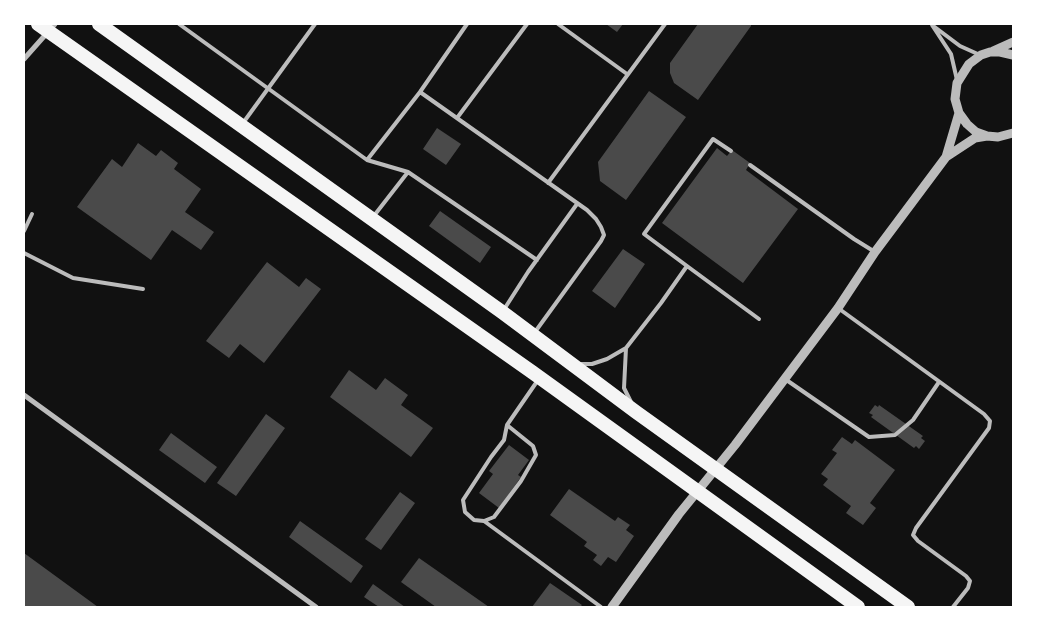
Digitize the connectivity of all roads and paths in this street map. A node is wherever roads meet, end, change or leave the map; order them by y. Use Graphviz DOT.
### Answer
graph roads {
  1 [pos="99,24"];
  2 [pos="179,24"];
  3 [pos="315,24"];
  4 [pos="467,24"];
  5 [pos="527,24"];
  6 [pos="558,24"];
  7 [pos="666,24"];
  8 [pos="932,24"];
  9 [pos="47,26"];
  10 [pos="1013,42"];
  11 [pos="985,54"];
  12 [pos="1013,54"];
  13 [pos="24,59"];
  14 [pos="627,74"];
  15 [pos="957,83"];
  16 [pos="269,89"];
  17 [pos="420,92"];
  18 [pos="958,113"];
  19 [pos="458,118"];
  20 [pos="242,126"];
  21 [pos="1013,133"];
  22 [pos="987,136"];
  23 [pos="731,152"];
  24 [pos="946,156"];
  25 [pos="367,160"];
  26 [pos="750,165"];
  27 [pos="408,172"];
  28 [pos="548,183"];
  29 [pos="577,204"];
  30 [pos="32,214"];
  31 [pos="372,219"];
  32 [pos="24,231"];
  33 [pos="875,252"];
  34 [pos="24,254"];
  35 [pos="537,260"];
  36 [pos="687,266"];
  37 [pos="143,289"];
  38 [pos="838,308"];
  39 [pos="502,312"];
  40 [pos="759,319"];
  41 [pos="532,336"];
  42 [pos="626,348"];
  43 [pos="571,363"];
  44 [pos="539,378"];
  45 [pos="784,379"];
  46 [pos="939,382"];
  47 [pos="24,395"];
  48 [pos="636,412"];
  49 [pos="507,425"];
  50 [pos="715,469"];
  51 [pos="698,491"];
  52 [pos="484,521"];
  53 [pos="316,607"];
  54 [pos="601,607"];
  55 [pos="612,607"];
  56 [pos="858,607"];
  57 [pos="908,607"];
  58 [pos="953,607"];
  1 -- 20 [label="highway"];
  2 -- 16 [label="lane"];
  3 -- 16 [label="lane"];
  4 -- 17 [label="lane"];
  5 -- 19 [label="lane"];
  6 -- 14 [label="lane"];
  7 -- 14 [label="lane"];
  8 -- 11 [label="lane"];
  8 -- 15 [label="lane"];
  9 -- 13 [label="street"];
  9 -- 44 [label="highway"];
  10 -- 11 [label="street"];
  11 -- 12 [label="street"];
  11 -- 15 [label="street"];
  14 -- 28 [label="lane"];
  15 -- 18 [label="street"];
  16 -- 20 [label="lane"];
  16 -- 25 [label="lane"];
  17 -- 19 [label="lane"];
  17 -- 25 [label="lane"];
  18 -- 22 [label="street"];
  18 -- 24 [label="street"];
  19 -- 28 [label="lane"];
  20 -- 31 [label="highway"];
  21 -- 22 [label="street"];
  22 -- 24 [label="street"];
  23 -- 36 [label="lane"];
  24 -- 33 [label="street"];
  25 -- 27 [label="lane"];
  26 -- 33 [label="lane"];
  27 -- 31 [label="lane"];
  27 -- 35 [label="lane"];
  28 -- 29 [label="lane"];
  29 -- 35 [label="lane"];
  29 -- 41 [label="lane"];
  30 -- 32 [label="lane"];
  31 -- 39 [label="highway"];
  33 -- 38 [label="street"];
  34 -- 37 [label="lane"];
  35 -- 39 [label="lane"];
  36 -- 40 [label="lane"];
  36 -- 42 [label="lane"];
  38 -- 45 [label="street"];
  38 -- 46 [label="lane"];
  39 -- 41 [label="highway"];
  41 -- 43 [label="highway"];
  42 -- 43 [label="lane"];
  42 -- 48 [label="lane"];
  43 -- 48 [label="highway"];
  44 -- 49 [label="lane"];
  44 -- 51 [label="highway"];
  45 -- 46 [label="lane"];
  45 -- 50 [label="street"];
  46 -- 58 [label="lane"];
  47 -- 53 [label="street"];
  48 -- 50 [label="highway"];
  49 -- 52 [label="lane"];
  49 -- 52 [label="lane"];
  50 -- 51 [label="street"];
  50 -- 57 [label="highway"];
  51 -- 55 [label="street"];
  51 -- 56 [label="highway"];
  52 -- 54 [label="lane"];
}
